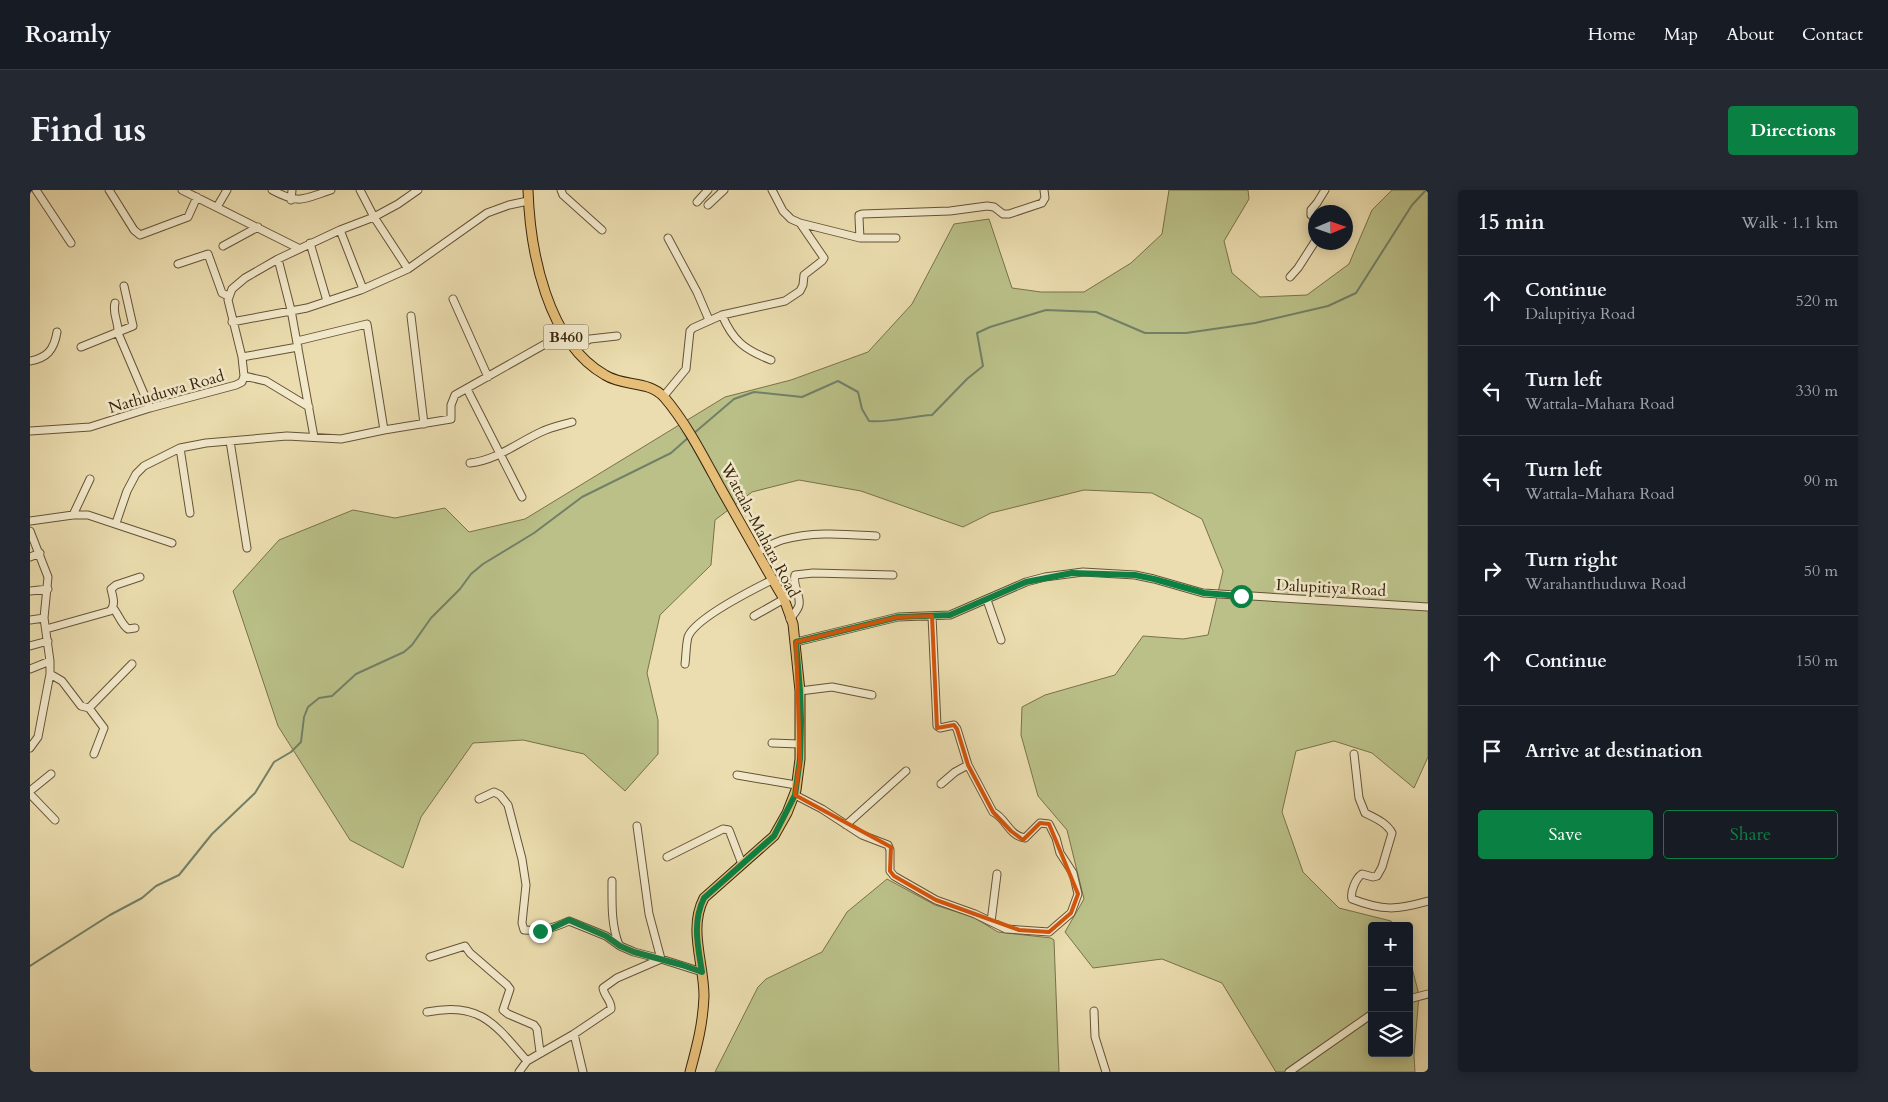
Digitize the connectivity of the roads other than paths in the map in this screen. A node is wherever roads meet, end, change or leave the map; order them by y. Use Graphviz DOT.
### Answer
graph roads {
  1 [pos="36,190"];
  2 [pos="109,190"];
  3 [pos="182,190"];
  4 [pos="227,190"];
  5 [pos="272,190"];
  6 [pos="292,190"];
  7 [pos="332,190"];
  8 [pos="360,190"];
  9 [pos="418,190"];
  10 [pos="528,190"];
  11 [pos="561,190"];
  12 [pos="708,190"];
  13 [pos="724,190"];
  14 [pos="772,190"];
  15 [pos="1044,190"];
  16 [pos="1325,190"];
  17 [pos="197,197"];
  18 [pos="291,200"];
  19 [pos="528,201"];
  20 [pos="697,202"];
  21 [pos="708,205"];
  22 [pos="1315,205"];
  23 [pos="218,207"];
  24 [pos="374,217"];
  25 [pos="800,223"];
  26 [pos="258,227"];
  27 [pos="340,230"];
  28 [pos="602,230"];
  29 [pos="668,238"];
  30 [pos="860,238"];
  31 [pos="896,238"];
  32 [pos="71,243"];
  33 [pos="310,243"];
  34 [pos="223,246"];
  35 [pos="298,248"];
  36 [pos="1310,250"];
  37 [pos="278,259"];
  38 [pos="178,264"];
  39 [pos="408,269"];
  40 [pos="1290,276"];
  41 [pos="124,286"];
  42 [pos="364,288"];
  43 [pos="228,296"];
  44 [pos="453,299"];
  45 [pos="327,301"];
  46 [pos="115,304"];
  47 [pos="291,310"];
  48 [pos="411,316"];
  49 [pos="722,316"];
  50 [pos="708,320"];
  51 [pos="232,322"];
  52 [pos="57,332"];
  53 [pos="118,333"];
  54 [pos="563,334"];
  55 [pos="617,336"];
  56 [pos="297,344"];
  57 [pos="81,347"];
  58 [pos="574,348"];
  59 [pos="242,357"];
  60 [pos="771,360"];
  61 [pos="30,361"];
  62 [pos="244,376"];
  63 [pos="488,377"];
  64 [pos="467,389"];
  65 [pos="663,397"];
  66 [pos="309,407"];
  67 [pos="150,408"];
  68 [pos="572,422"];
  69 [pos="424,424"];
  70 [pos="384,430"];
  71 [pos="30,431"];
  72 [pos="314,437"];
  73 [pos="230,440"];
  74 [pos="180,448"];
  75 [pos="500,455"];
  76 [pos="470,463"];
  77 [pos="90,479"];
  78 [pos="522,498"];
  79 [pos="190,513"];
  80 [pos="73,515"];
  81 [pos="30,522"];
  82 [pos="116,523"];
  83 [pos="30,531"];
  84 [pos="876,536"];
  85 [pos="172,543"];
  86 [pos="247,548"];
  87 [pos="757,552"];
  88 [pos="40,553"];
  89 [pos="30,557"];
  90 [pos="893,575"];
  91 [pos="140,577"];
  92 [pos="772,580"];
  93 [pos="48,589"];
  94 [pos="30,591"];
  95 [pos="784,599"];
  96 [pos="987,600"];
  97 [pos="1428,607"];
  98 [pos="113,608"];
  99 [pos="754,616"];
  100 [pos="932,616"];
  101 [pos="44,618"];
  102 [pos="790,619"];
  103 [pos="30,620"];
  104 [pos="135,628"];
  105 [pos="46,629"];
  106 [pos="1002,640"];
  107 [pos="48,641"];
  108 [pos="796,642"];
  109 [pos="30,646"];
  110 [pos="50,661"];
  111 [pos="132,664"];
  112 [pos="685,664"];
  113 [pos="30,669"];
  114 [pos="50,674"];
  115 [pos="800,691"];
  116 [pos="872,695"];
  117 [pos="89,708"];
  118 [pos="772,743"];
  119 [pos="800,744"];
  120 [pos="30,748"];
  121 [pos="94,754"];
  122 [pos="1354,754"];
  123 [pos="968,765"];
  124 [pos="906,771"];
  125 [pos="51,774"];
  126 [pos="737,775"];
  127 [pos="941,784"];
  128 [pos="796,785"];
  129 [pos="30,792"];
  130 [pos="795,795"];
  131 [pos="479,798"];
  132 [pos="55,820"];
  133 [pos="846,825"];
  134 [pos="637,826"];
  135 [pos="667,857"];
  136 [pos="742,864"];
  137 [pos="996,874"];
  138 [pos="612,881"];
  139 [pos="1428,900"];
  140 [pos="991,922"];
  141 [pos="620,946"];
  142 [pos="430,957"];
  143 [pos="661,959"];
  144 [pos="702,972"];
  145 [pos="1428,994"];
  146 [pos="1413,998"];
  147 [pos="1094,1011"];
  148 [pos="427,1012"];
  149 [pos="1368,1017"];
  150 [pos="574,1034"];
  151 [pos="540,1052"];
  152 [pos="527,1061"];
  153 [pos="521,1071"];
  154 [pos="583,1072"];
  155 [pos="690,1072"];
  156 [pos="1106,1072"];
  157 [pos="1289,1072"];
  1 -- 32 [label="street"];
  2 -- 17 [label="street"];
  3 -- 17 [label="street"];
  4 -- 23 [label="street"];
  5 -- 18 [label="street"];
  6 -- 18 [label="street"];
  7 -- 18 [label="street"];
  8 -- 24 [label="street"];
  9 -- 24 [label="street"];
  10 -- 19 [label="main road, Wattala-Mahara Road / B460"];
  11 -- 28 [label="street"];
  12 -- 20 [label="street"];
  13 -- 21 [label="street"];
  14 -- 25 [label="street"];
  15 -- 30 [label="street"];
  16 -- 22 [label="street"];
  17 -- 23 [label="street"];
  19 -- 39 [label="street"];
  19 -- 54 [label="main road, Wattala-Mahara Road / B460"];
  23 -- 26 [label="street"];
  24 -- 27 [label="street"];
  24 -- 39 [label="street"];
  25 -- 30 [label="street"];
  25 -- 49 [label="street"];
  26 -- 34 [label="street"];
  26 -- 35 [label="street"];
  27 -- 33 [label="street"];
  27 -- 42 [label="street"];
  29 -- 50 [label="street"];
  30 -- 31 [label="street"];
  33 -- 35 [label="street"];
  33 -- 45 [label="street"];
  35 -- 37 [label="street"];
  36 -- 40 [label="street"];
  37 -- 43 [label="street"];
  37 -- 47 [label="street"];
  38 -- 43 [label="street"];
  39 -- 42 [label="street"];
  41 -- 53 [label="street"];
  42 -- 45 [label="street"];
  43 -- 51 [label="street, Nathuduwa Road"];
  44 -- 63 [label="street"];
  45 -- 47 [label="street"];
  46 -- 53 [label="street"];
  47 -- 51 [label="street"];
  47 -- 56 [label="street"];
  48 -- 69 [label="street"];
  49 -- 50 [label="street"];
  49 -- 60 [label="street"];
  50 -- 65 [label="street"];
  51 -- 59 [label="street, Nathuduwa Road"];
  52 -- 61 [label="street"];
  53 -- 57 [label="street"];
  53 -- 67 [label="street"];
  54 -- 58 [label="main road, Wattala-Mahara Road / B460"];
  54 -- 63 [label="street"];
  55 -- 58 [label="street"];
  56 -- 59 [label="street"];
  56 -- 66 [label="street"];
  56 -- 70 [label="street"];
  58 -- 65 [label="main road, Wattala-Mahara Road / B460"];
  59 -- 62 [label="street, Nathuduwa Road"];
  62 -- 66 [label="street"];
  62 -- 67 [label="street, Nathuduwa Road"];
  63 -- 64 [label="street"];
  64 -- 69 [label="street"];
  64 -- 75 [label="street"];
  65 -- 87 [label="main road, Wattala-Mahara Road / B460"];
  66 -- 72 [label="street"];
  67 -- 71 [label="street, Nathuduwa Road"];
  68 -- 75 [label="street"];
  69 -- 70 [label="street"];
  70 -- 72 [label="street"];
  72 -- 73 [label="street"];
  73 -- 74 [label="street"];
  73 -- 86 [label="street"];
  74 -- 79 [label="street"];
  74 -- 82 [label="street"];
  75 -- 76 [label="street"];
  75 -- 78 [label="street"];
  77 -- 80 [label="street"];
  80 -- 81 [label="street"];
  80 -- 82 [label="street"];
  82 -- 85 [label="street"];
  83 -- 88 [label="street"];
  84 -- 87 [label="street"];
  87 -- 92 [label="main road, Wattala-Mahara Road / B460"];
  88 -- 89 [label="street"];
  88 -- 93 [label="street"];
  90 -- 102 [label="street"];
  91 -- 98 [label="street"];
  92 -- 95 [label="main road, Wattala-Mahara Road / B460"];
  92 -- 112 [label="street"];
  93 -- 94 [label="street"];
  93 -- 101 [label="street"];
  95 -- 99 [label="street"];
  95 -- 102 [label="main road, Wattala-Mahara Road / B460"];
  96 -- 97 [label="street, Dalupitiya Road"];
  96 -- 100 [label="street, Dalupitiya Road"];
  96 -- 106 [label="street"];
  98 -- 104 [label="street"];
  98 -- 105 [label="street"];
  100 -- 108 [label="street, Dalupitiya Road"];
  100 -- 123 [label="street"];
  101 -- 103 [label="street"];
  101 -- 105 [label="street"];
  102 -- 108 [label="main road, Wattala-Mahara Road / B460"];
  105 -- 107 [label="street"];
  107 -- 109 [label="street"];
  107 -- 110 [label="street"];
  108 -- 115 [label="main road, Wattala-Mahara Road / B460"];
  110 -- 113 [label="street"];
  110 -- 114 [label="street"];
  111 -- 117 [label="street"];
  114 -- 117 [label="street"];
  114 -- 120 [label="street"];
  115 -- 116 [label="street"];
  115 -- 119 [label="main road, Wattala-Mahara Road / B460"];
  117 -- 121 [label="street"];
  118 -- 119 [label="street"];
  119 -- 128 [label="main road, Wattala-Mahara Road / B460"];
  122 -- 139 [label="street"];
  123 -- 127 [label="street"];
  123 -- 140 [label="street"];
  124 -- 133 [label="street"];
  125 -- 129 [label="street"];
  126 -- 128 [label="street"];
  128 -- 130 [label="main road, Wattala-Mahara Road / B460"];
  129 -- 132 [label="street"];
  130 -- 133 [label="street"];
  130 -- 136 [label="main road, Wattala-Mahara Road / B460"];
  131 -- 141 [label="street"];
  133 -- 140 [label="street"];
  134 -- 143 [label="street"];
  135 -- 136 [label="street"];
  136 -- 144 [label="main road, Wattala-Mahara Road / B460"];
  137 -- 140 [label="street"];
  138 -- 141 [label="street"];
  141 -- 143 [label="street"];
  142 -- 151 [label="street"];
  143 -- 144 [label="street"];
  143 -- 150 [label="street"];
  144 -- 155 [label="main road, Wattala-Mahara Road / B460"];
  145 -- 146 [label="street"];
  147 -- 156 [label="street"];
  148 -- 152 [label="street"];
  149 -- 157 [label="street"];
  150 -- 151 [label="street"];
  150 -- 154 [label="street"];
  151 -- 152 [label="street"];
  152 -- 153 [label="street"];
}
